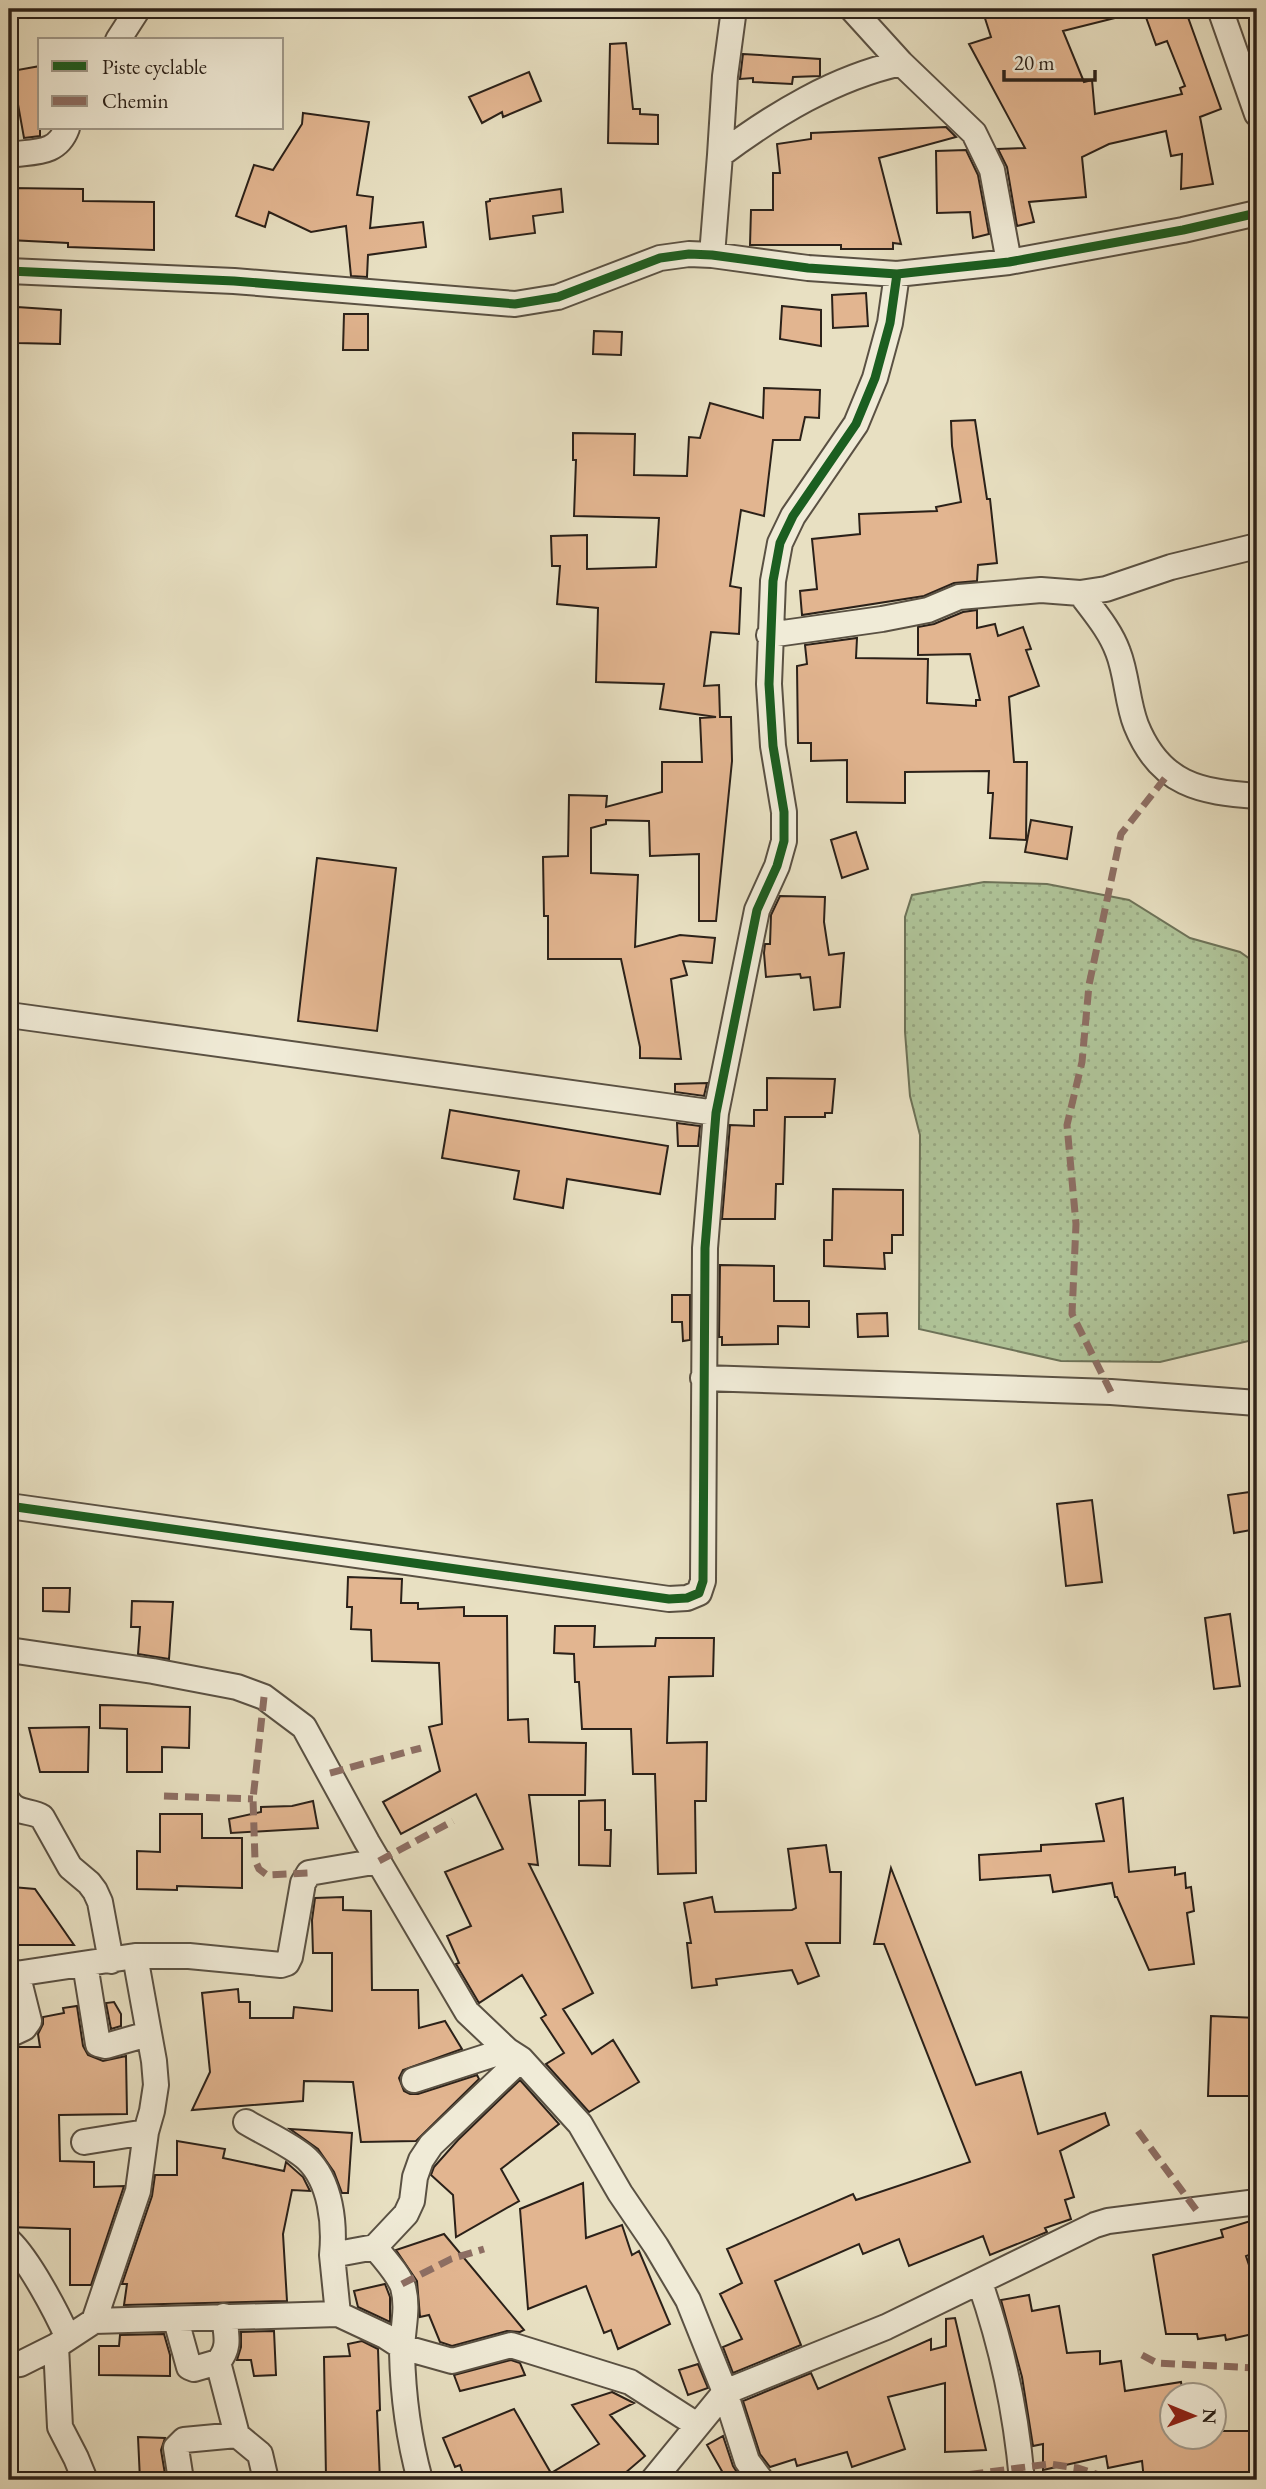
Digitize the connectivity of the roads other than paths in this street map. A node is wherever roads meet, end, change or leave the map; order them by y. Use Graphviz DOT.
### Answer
graph roads {
  1 [pos="138,9"];
  2 [pos="734,9"];
  3 [pos="852,9"];
  4 [pos="1220,9"];
  5 [pos="119,38"];
  6 [pos="901,63"];
  7 [pos="1257,114"];
  8 [pos="66,130"];
  9 [pos="9,155"];
  10 [pos="720,155"];
  11 [pos="1257,213"];
  12 [pos="712,255"];
  13 [pos="1009,262"];
  14 [pos="9,271"];
  15 [pos="897,274"];
  16 [pos="1257,546"];
  17 [pos="1080,593"];
  18 [pos="769,635"];
  19 [pos="1257,796"];
  20 [pos="9,1015"];
  21 [pos="716,1113"];
  22 [pos="703,1378"];
  23 [pos="1257,1403"];
  24 [pos="9,1506"];
  25 [pos="9,1650"];
  26 [pos="9,1802"];
  27 [pos="379,1861"];
  28 [pos="123,1958"];
  29 [pos="85,1964"];
  30 [pos="13,1974"];
  31 [pos="148,2034"];
  32 [pos="9,2035"];
  33 [pos="514,2054"];
  34 [pos="414,2080"];
  35 [pos="246,2122"];
  36 [pos="146,2132"];
  37 [pos="84,2142"];
  38 [pos="1257,2202"];
  39 [pos="9,2241"];
  40 [pos="375,2247"];
  41 [pos="332,2255"];
  42 [pos="980,2283"];
  43 [pos="338,2314"];
  44 [pos="224,2316"];
  45 [pos="176,2320"];
  46 [pos="94,2321"];
  47 [pos="62,2342"];
  48 [pos="402,2347"];
  49 [pos="218,2362"];
  50 [pos="9,2365"];
  51 [pos="724,2392"];
  52 [pos="697,2426"];
  53 [pos="237,2435"];
  54 [pos="85,2480"];
  55 [pos="181,2480"];
  56 [pos="266,2480"];
  57 [pos="420,2480"];
  58 [pos="653,2480"];
  59 [pos="761,2480"];
  60 [pos="1022,2480"];
  1 -- 5 [label="street"];
  2 -- 10 [label="street"];
  3 -- 6 [label="street"];
  4 -- 7 [label="street"];
  6 -- 10 [label="street"];
  6 -- 13 [label="street"];
  8 -- 9 [label="street"];
  10 -- 12 [label="street"];
  11 -- 13 [label="street"];
  12 -- 14 [label="street"];
  12 -- 15 [label="street"];
  13 -- 15 [label="street"];
  15 -- 18 [label="street"];
  16 -- 17 [label="street"];
  17 -- 18 [label="street"];
  17 -- 19 [label="street"];
  18 -- 21 [label="street"];
  20 -- 21 [label="street"];
  21 -- 22 [label="street"];
  22 -- 23 [label="street"];
  22 -- 24 [label="street"];
  25 -- 27 [label="street"];
  26 -- 28 [label="street"];
  27 -- 28 [label="street"];
  27 -- 33 [label="street"];
  28 -- 29 [label="street"];
  28 -- 31 [label="street"];
  29 -- 30 [label="street"];
  29 -- 31 [label="street"];
  30 -- 32 [label="street"];
  31 -- 36 [label="street"];
  33 -- 34 [label="street"];
  33 -- 40 [label="street"];
  33 -- 51 [label="street"];
  35 -- 41 [label="street"];
  36 -- 37 [label="street"];
  36 -- 46 [label="street"];
  38 -- 42 [label="street"];
  39 -- 47 [label="street"];
  40 -- 41 [label="street"];
  40 -- 48 [label="street"];
  41 -- 43 [label="street"];
  42 -- 51 [label="street"];
  42 -- 60 [label="street"];
  43 -- 44 [label="street"];
  43 -- 48 [label="street"];
  44 -- 45 [label="street"];
  44 -- 49 [label="street"];
  45 -- 46 [label="street"];
  45 -- 49 [label="street"];
  46 -- 47 [label="street"];
  47 -- 50 [label="street"];
  47 -- 54 [label="street"];
  48 -- 52 [label="street"];
  48 -- 57 [label="street"];
  49 -- 53 [label="street"];
  51 -- 52 [label="street"];
  51 -- 59 [label="street"];
  52 -- 58 [label="street"];
  53 -- 55 [label="street"];
  53 -- 56 [label="street"];
}
